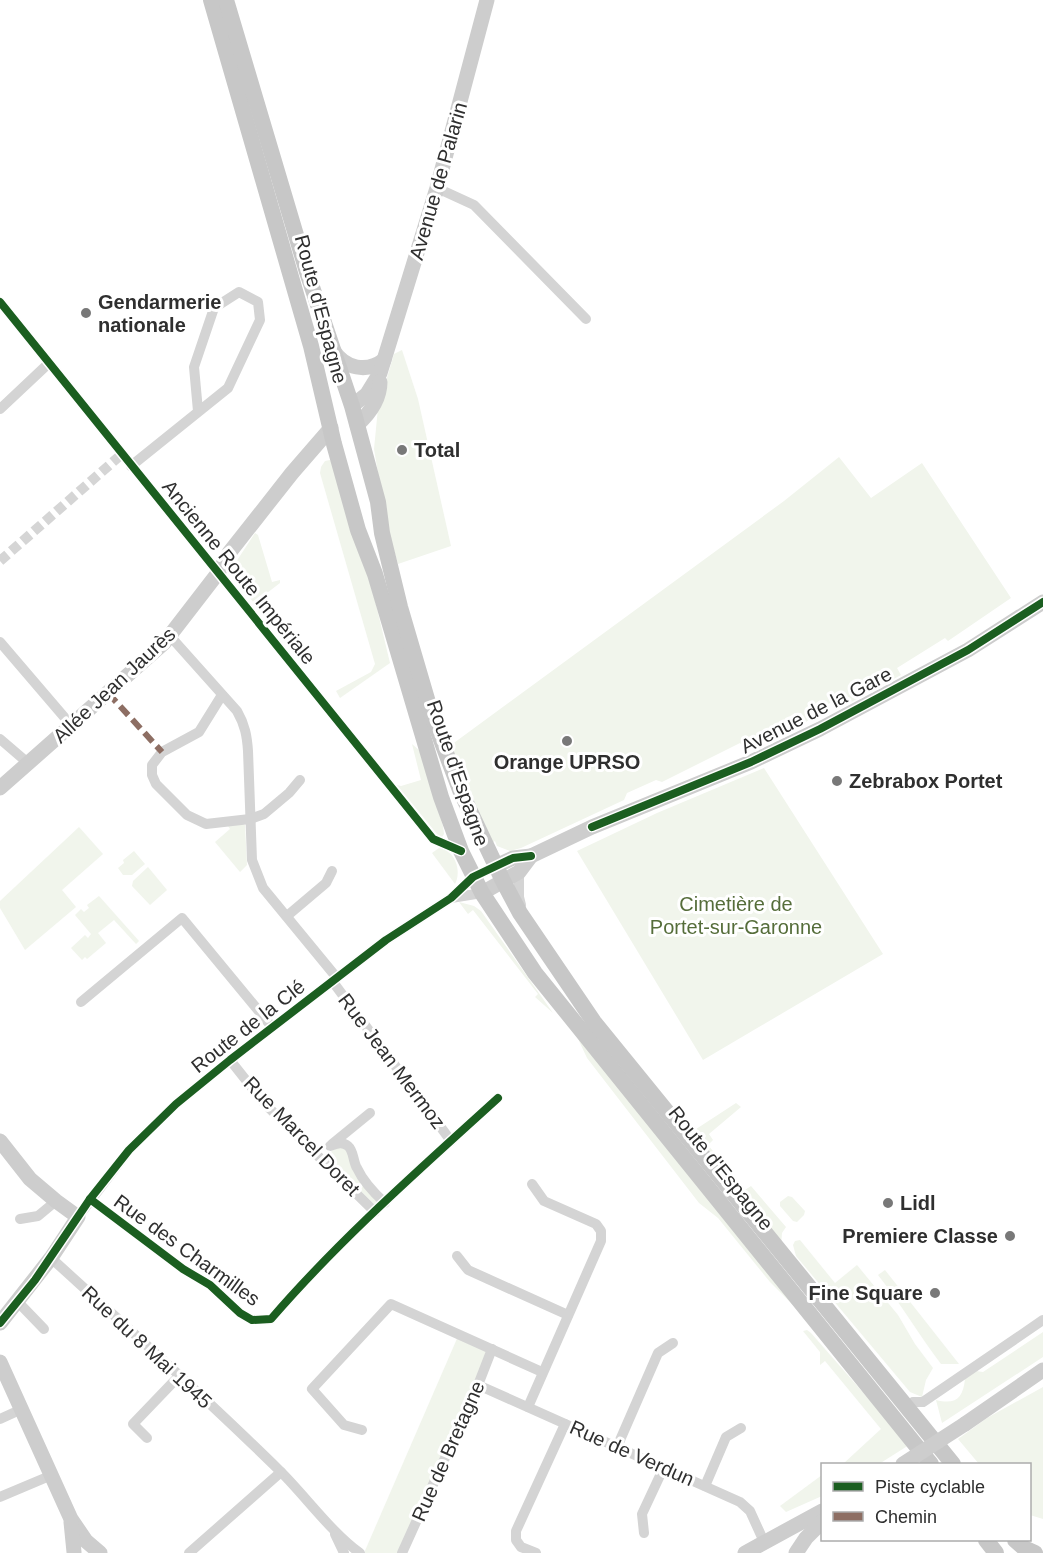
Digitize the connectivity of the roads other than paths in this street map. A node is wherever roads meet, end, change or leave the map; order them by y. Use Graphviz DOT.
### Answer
graph roads {
  1 [pos="211,0"];
  2 [pos="226,0"];
  3 [pos="487,0"];
  4 [pos="437,188"];
  5 [pos="0,302"];
  6 [pos="586,319"];
  7 [pos="332,347"];
  8 [pos="49,363"];
  9 [pos="382,367"];
  10 [pos="352,406"];
  11 [pos="0,409"];
  12 [pos="198,411"];
  13 [pos="357,425"];
  14 [pos="333,436"];
  15 [pos="131,465"];
  16 [pos="218,573"];
  17 [pos="1043,602"];
  18 [pos="170,636"];
  19 [pos="0,642"];
  20 [pos="222,695"];
  21 [pos="71,725"];
  22 [pos="0,739"];
  23 [pos="28,763"];
  24 [pos="300,780"];
  25 [pos="0,788"];
  26 [pos="250,819"];
  27 [pos="461,851"];
  28 [pos="531,856"];
  29 [pos="332,871"];
  30 [pos="519,872"];
  31 [pos="500,874"];
  32 [pos="468,878"];
  33 [pos="482,892"];
  34 [pos="451,898"];
  35 [pos="287,916"];
  36 [pos="525,920"];
  37 [pos="335,980"];
  38 [pos="81,1002"];
  39 [pos="272,1027"];
  40 [pos="230,1060"];
  41 [pos="498,1098"];
  42 [pos="370,1113"];
  43 [pos="0,1141"];
  44 [pos="451,1141"];
  45 [pos="330,1146"];
  46 [pos="318,1156"];
  47 [pos="532,1184"];
  48 [pos="90,1199"];
  49 [pos="56,1201"];
  50 [pos="385,1203"];
  51 [pos="375,1212"];
  52 [pos="78,1217"];
  53 [pos="20,1219"];
  54 [pos="457,1256"];
  55 [pos="51,1258"];
  56 [pos="17,1302"];
  57 [pos="568,1315"];
  58 [pos="1043,1320"];
  59 [pos="0,1321"];
  60 [pos="44,1329"];
  61 [pos="673,1342"];
  62 [pos="492,1349"];
  63 [pos="0,1362"];
  64 [pos="1043,1370"];
  65 [pos="542,1372"];
  66 [pos="180,1376"];
  67 [pos="1043,1379"];
  68 [pos="478,1385"];
  69 [pos="1011,1394"];
  70 [pos="913,1402"];
  71 [pos="528,1407"];
  72 [pos="22,1409"];
  73 [pos="0,1419"];
  74 [pos="565,1424"];
  75 [pos="741,1428"];
  76 [pos="362,1430"];
  77 [pos="147,1438"];
  78 [pos="617,1447"];
  79 [pos="905,1463"];
  80 [pos="930,1463"];
  81 [pos="952,1463"];
  82 [pos="664,1467"];
  83 [pos="281,1472"];
  84 [pos="52,1475"];
  85 [pos="705,1486"];
  86 [pos="0,1497"];
  87 [pos="821,1512"];
  88 [pos="71,1519"];
  89 [pos="821,1522"];
  90 [pos="821,1522"];
  91 [pos="331,1525"];
  92 [pos="644,1533"];
  93 [pos="1017,1541"];
  94 [pos="97,1550"];
  95 [pos="765,1550"];
  96 [pos="74,1552"];
  97 [pos="1043,1552"];
  98 [pos="189,1553"];
  99 [pos="344,1553"];
  100 [pos="360,1553"];
  101 [pos="402,1553"];
  102 [pos="536,1553"];
  103 [pos="745,1553"];
  104 [pos="796,1553"];
  105 [pos="1034,1553"];
  1 -- 14 [label="main road, Route d'Espagne"];
  2 -- 7 [label="main road, Route d'Espagne"];
  3 -- 4 [label="street, Avenue de Palarin"];
  4 -- 6 [label="street"];
  4 -- 9 [label="street, Avenue de Palarin"];
  5 -- 8 [label="street, Ancienne Route Impériale"];
  7 -- 9 [label="street"];
  7 -- 10 [label="main road, Route d'Espagne"];
  8 -- 11 [label="street"];
  8 -- 15 [label="street, Ancienne Route Impériale"];
  9 -- 10 [label="street, Avenue de Palarin"];
  9 -- 13 [label="street, Avenue de Palarin"];
  10 -- 13 [label="main road, Route d'Espagne"];
  10 -- 14 [label="main road"];
  12 -- 12 [label="street"];
  12 -- 15 [label="street"];
  13 -- 14 [label="main road"];
  13 -- 31 [label="main road, Route d'Espagne"];
  14 -- 16 [label="street, Allée Jean Jaurès"];
  14 -- 27 [label="main road, Route d'Espagne"];
  15 -- 16 [label="street, Ancienne Route Impériale"];
  16 -- 18 [label="street, Allée Jean Jaurès"];
  16 -- 27 [label="street, Ancienne Route Impériale"];
  17 -- 28 [label="street, Avenue de la Gare"];
  18 -- 20 [label="street, Rue Jean Mermoz"];
  18 -- 21 [label="street, Allée Jean Jaurès"];
  19 -- 21 [label="street"];
  20 -- 26 [label="street, Rue Jean Mermoz"];
  20 -- 26 [label="street"];
  21 -- 23 [label="street, Allée Jean Jaurès"];
  22 -- 23 [label="street"];
  23 -- 25 [label="street, Allée Jean Jaurès"];
  24 -- 26 [label="street"];
  26 -- 35 [label="street, Rue Jean Mermoz"];
  27 -- 32 [label="main road, Route d'Espagne"];
  28 -- 30 [label="street, Avenue de la Gare"];
  28 -- 31 [label="street"];
  29 -- 35 [label="street"];
  30 -- 31 [label="street, Avenue de la Gare"];
  30 -- 36 [label="street, Route d'Espagne"];
  31 -- 32 [label="street, Route de la Clé"];
  31 -- 33 [label="street, Avenue de la Gare"];
  31 -- 36 [label="main road, Route d'Espagne"];
  32 -- 33 [label="main road, Route d'Espagne"];
  32 -- 34 [label="street, Route de la Clé"];
  33 -- 34 [label="street, Route de la Clé"];
  33 -- 80 [label="main road, Route d'Espagne"];
  34 -- 37 [label="street, Route de la Clé"];
  35 -- 37 [label="street, Rue Jean Mermoz"];
  36 -- 81 [label="main road, Route d'Espagne"];
  37 -- 39 [label="street, Route de la Clé"];
  37 -- 44 [label="street, Rue Jean Mermoz"];
  38 -- 39 [label="street"];
  39 -- 40 [label="street, Route de la Clé"];
  40 -- 46 [label="street, Rue Marcel Doret"];
  40 -- 48 [label="street, Route de la Clé"];
  41 -- 44 [label="street, Rue des Charmilles"];
  42 -- 45 [label="street"];
  43 -- 49 [label="street"];
  44 -- 50 [label="street, Rue des Charmilles"];
  45 -- 46 [label="street"];
  45 -- 50 [label="street"];
  46 -- 51 [label="street, Rue Marcel Doret"];
  47 -- 57 [label="street"];
  48 -- 51 [label="street, Rue des Charmilles"];
  48 -- 52 [label="street, Route de la Clé"];
  49 -- 52 [label="street"];
  49 -- 53 [label="street"];
  50 -- 51 [label="street, Rue des Charmilles"];
  52 -- 55 [label="street"];
  54 -- 57 [label="street"];
  55 -- 56 [label="street"];
  55 -- 66 [label="street, Rue du 8 Mai 1945"];
  56 -- 59 [label="street"];
  56 -- 60 [label="street"];
  57 -- 65 [label="street"];
  58 -- 70 [label="street"];
  61 -- 78 [label="street"];
  62 -- 65 [label="street"];
  62 -- 68 [label="street, Rue de Bretagne"];
  62 -- 76 [label="street"];
  63 -- 72 [label="street"];
  64 -- 69 [label="street"];
  65 -- 71 [label="street"];
  66 -- 77 [label="street"];
  66 -- 83 [label="street, Rue du 8 Mai 1945"];
  67 -- 69 [label="street"];
  68 -- 71 [label="street, Rue de Verdun"];
  68 -- 101 [label="street, Rue de Bretagne"];
  69 -- 79 [label="street, bridge"];
  71 -- 74 [label="street, Rue de Verdun"];
  72 -- 73 [label="street"];
  72 -- 84 [label="street"];
  74 -- 78 [label="street, Rue de Verdun"];
  74 -- 102 [label="street"];
  75 -- 85 [label="street"];
  78 -- 82 [label="street, Rue de Verdun"];
  82 -- 85 [label="street, Rue de Verdun"];
  82 -- 92 [label="street"];
  83 -- 91 [label="street, Rue du 8 Mai 1945"];
  83 -- 98 [label="street"];
  84 -- 86 [label="street"];
  84 -- 88 [label="street"];
  85 -- 95 [label="street, Rue de Verdun"];
  87 -- 95 [label="street"];
  88 -- 94 [label="street"];
  88 -- 96 [label="street"];
  89 -- 95 [label="street"];
  90 -- 104 [label="street"];
  91 -- 99 [label="street"];
  91 -- 100 [label="street, Rue du 8 Mai 1945"];
  93 -- 105 [label="main road"];
  94 -- 96 [label="street"];
  95 -- 103 [label="street"];
  97 -- 105 [label="main road"];
}
